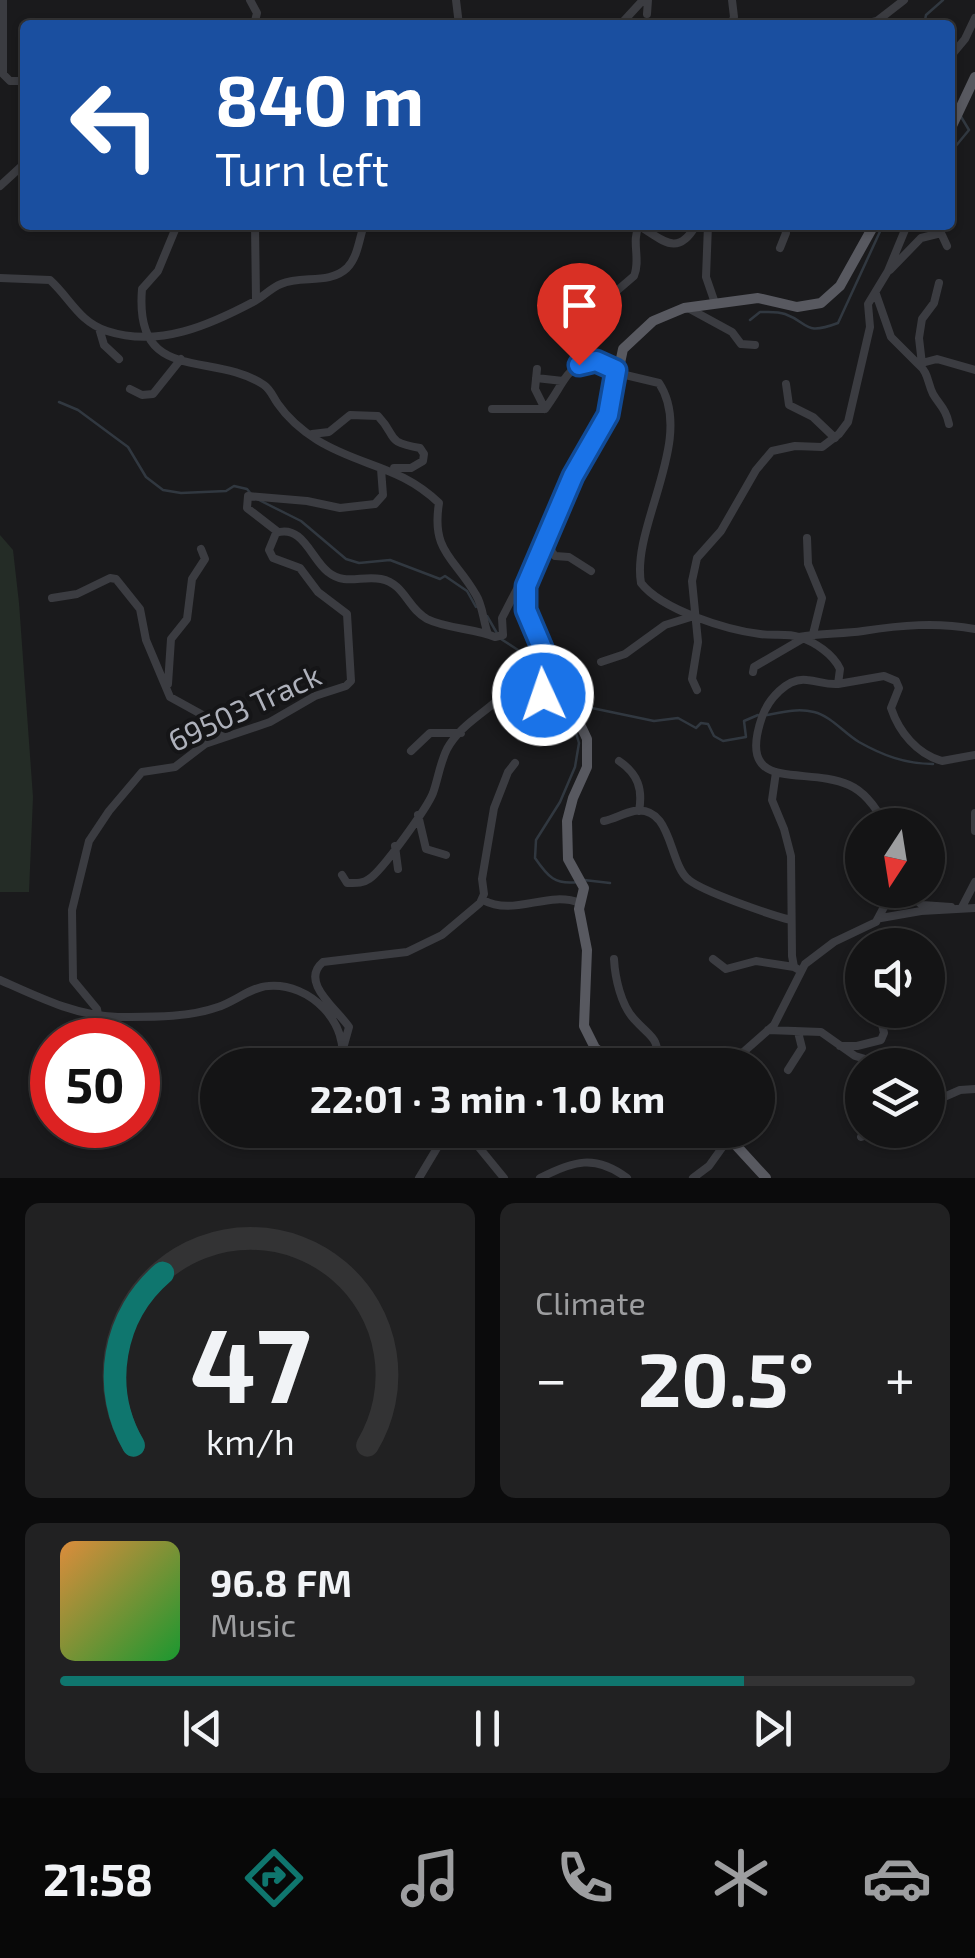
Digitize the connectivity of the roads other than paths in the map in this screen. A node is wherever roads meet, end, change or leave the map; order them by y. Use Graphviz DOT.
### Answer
graph roads {
  1 [pos="2,0"];
  2 [pos="646,0"];
  3 [pos="904,0"];
  4 [pos="2,14"];
  5 [pos="646,14"];
  6 [pos="975,18"];
  7 [pos="625,20"];
  8 [pos="878,20"];
  9 [pos="955,51"];
  10 [pos="975,77"];
  11 [pos="20,81"];
  12 [pos="955,120"];
  13 [pos="20,167"];
  14 [pos="0,186"];
  15 [pos="175,230"];
  16 [pos="255,230"];
  17 [pos="363,230"];
  18 [pos="638,230"];
  19 [pos="645,230"];
  20 [pos="693,230"];
  21 [pos="708,230"];
  22 [pos="785,230"];
  23 [pos="871,230"];
  24 [pos="905,230"];
  25 [pos="947,246"];
  26 [pos="780,248"];
  27 [pos="888,271"];
  28 [pos="0,278"];
  29 [pos="939,283"];
  30 [pos="876,294"];
  31 [pos="256,300"];
  32 [pos="574,303"];
  33 [pos="715,303"];
  34 [pos="688,308"];
  35 [pos="100,328"];
  36 [pos="148,338"];
  37 [pos="755,346"];
  38 [pos="118,359"];
  39 [pos="180,359"];
  40 [pos="920,364"];
  41 [pos="975,370"];
  42 [pos="616,371"];
  43 [pos="563,380"];
  44 [pos="786,384"];
  45 [pos="130,389"];
  46 [pos="492,409"];
  47 [pos="545,409"];
  48 [pos="949,424"];
  49 [pos="308,433"];
  50 [pos="835,438"];
  51 [pos="384,470"];
  52 [pos="555,517"];
  53 [pos="278,532"];
  54 [pos="807,538"];
  55 [pos="201,548"];
  56 [pos="591,570"];
  57 [pos="526,586"];
  58 [pos="52,598"];
  59 [pos="694,615"];
  60 [pos="975,629"];
  61 [pos="488,634"];
  62 [pos="813,634"];
  63 [pos="800,638"];
  64 [pos="601,662"];
  65 [pos="753,672"];
  66 [pos="838,684"];
  67 [pos="168,688"];
  68 [pos="697,690"];
  69 [pos="545,700"];
  70 [pos="461,733"];
  71 [pos="212,743"];
  72 [pos="411,751"];
  73 [pos="975,754"];
  74 [pos="618,761"];
  75 [pos="515,763"];
  76 [pos="776,772"];
  77 [pos="873,808"];
  78 [pos="639,811"];
  79 [pos="975,814"];
  80 [pos="418,816"];
  81 [pos="604,821"];
  82 [pos="975,831"];
  83 [pos="396,846"];
  84 [pos="446,855"];
  85 [pos="398,869"];
  86 [pos="342,875"];
  87 [pos="975,882"];
  88 [pos="482,900"];
  89 [pos="580,903"];
  90 [pos="945,906"];
  91 [pos="962,907"];
  92 [pos="884,908"];
  93 [pos="791,920"];
  94 [pos="878,920"];
  95 [pos="614,959"];
  96 [pos="713,959"];
  97 [pos="798,969"];
  98 [pos="0,980"];
  99 [pos="98,1014"];
  100 [pos="883,1028"];
  101 [pos="768,1030"];
  102 [pos="798,1032"];
  103 [pos="344,1045"];
  104 [pos="840,1046"];
  105 [pos="344,1048"];
  106 [pos="595,1048"];
  107 [pos="658,1048"];
  108 [pos="748,1048"];
  109 [pos="845,1049"];
  110 [pos="788,1070"];
  111 [pos="975,1090"];
  112 [pos="945,1097"];
  113 [pos="437,1148"];
  114 [pos="481,1148"];
  115 [pos="719,1148"];
  116 [pos="739,1148"];
  117 [pos="419,1178"];
  118 [pos="504,1178"];
  119 [pos="540,1178"];
  120 [pos="627,1178"];
  121 [pos="693,1178"];
  122 [pos="766,1178"];
  1 -- 4 [label="street"];
  2 -- 5 [label="street"];
  2 -- 7 [label="street"];
  3 -- 8 [label="street"];
  4 -- 11 [label="street"];
  6 -- 9 [label="street"];
  10 -- 12 [label="main road"];
  13 -- 14 [label="street"];
  15 -- 36 [label="street"];
  16 -- 31 [label="street"];
  17 -- 31 [label="street"];
  18 -- 32 [label="street"];
  19 -- 20 [label="street"];
  21 -- 33 [label="street"];
  22 -- 26 [label="street"];
  23 -- 33 [label="main road"];
  24 -- 27 [label="street"];
  25 -- 27 [label="street"];
  27 -- 30 [label="street"];
  28 -- 35 [label="street"];
  29 -- 40 [label="street"];
  30 -- 40 [label="street"];
  30 -- 50 [label="street"];
  31 -- 36 [label="street"];
  33 -- 34 [label="main road"];
  34 -- 37 [label="street"];
  34 -- 42 [label="main road"];
  35 -- 36 [label="street"];
  35 -- 38 [label="street"];
  36 -- 39 [label="street"];
  39 -- 45 [label="street"];
  39 -- 49 [label="street"];
  40 -- 41 [label="street"];
  40 -- 48 [label="street"];
  42 -- 43 [label="street"];
  42 -- 52 [label="main road"];
  42 -- 59 [label="street"];
  43 -- 47 [label="street"];
  43 -- 47 [label="street"];
  44 -- 50 [label="street"];
  46 -- 47 [label="street"];
  49 -- 51 [label="street"];
  49 -- 51 [label="street"];
  50 -- 59 [label="street"];
  51 -- 53 [label="street"];
  51 -- 61 [label="street"];
  52 -- 56 [label="street"];
  52 -- 57 [label="main road"];
  53 -- 61 [label="street"];
  53 -- 71 [label="street, 69503 Track"];
  54 -- 62 [label="street"];
  55 -- 67 [label="street"];
  57 -- 61 [label="street"];
  57 -- 69 [label="main road"];
  58 -- 67 [label="street"];
  59 -- 63 [label="street"];
  59 -- 64 [label="street"];
  59 -- 68 [label="street"];
  60 -- 62 [label="street"];
  62 -- 63 [label="street"];
  63 -- 65 [label="street"];
  63 -- 66 [label="street"];
  66 -- 73 [label="street"];
  66 -- 76 [label="street"];
  67 -- 71 [label="street"];
  69 -- 70 [label="street"];
  69 -- 89 [label="main road"];
  70 -- 72 [label="street"];
  70 -- 80 [label="street"];
  71 -- 99 [label="street, 69503 Track"];
  74 -- 78 [label="street"];
  75 -- 88 [label="street"];
  76 -- 77 [label="street"];
  76 -- 93 [label="street"];
  78 -- 81 [label="street"];
  78 -- 93 [label="street"];
  79 -- 82 [label="street"];
  80 -- 83 [label="street"];
  80 -- 84 [label="street"];
  83 -- 85 [label="street"];
  83 -- 86 [label="street"];
  87 -- 91 [label="street"];
  88 -- 89 [label="street"];
  88 -- 103 [label="street"];
  89 -- 106 [label="main road"];
  90 -- 91 [label="street"];
  91 -- 94 [label="street"];
  92 -- 94 [label="street"];
  93 -- 97 [label="street"];
  94 -- 97 [label="street"];
  95 -- 107 [label="street"];
  96 -- 97 [label="street"];
  97 -- 101 [label="street"];
  98 -- 99 [label="street"];
  99 -- 103 [label="street"];
  100 -- 104 [label="street"];
  101 -- 102 [label="street"];
  101 -- 108 [label="street"];
  102 -- 104 [label="street"];
  102 -- 110 [label="street"];
  103 -- 105 [label="street"];
  104 -- 109 [label="street"];
  111 -- 112 [label="street"];
  113 -- 117 [label="street"];
  114 -- 118 [label="street"];
  115 -- 121 [label="street"];
  116 -- 122 [label="main road"];
  119 -- 120 [label="street"];
}
